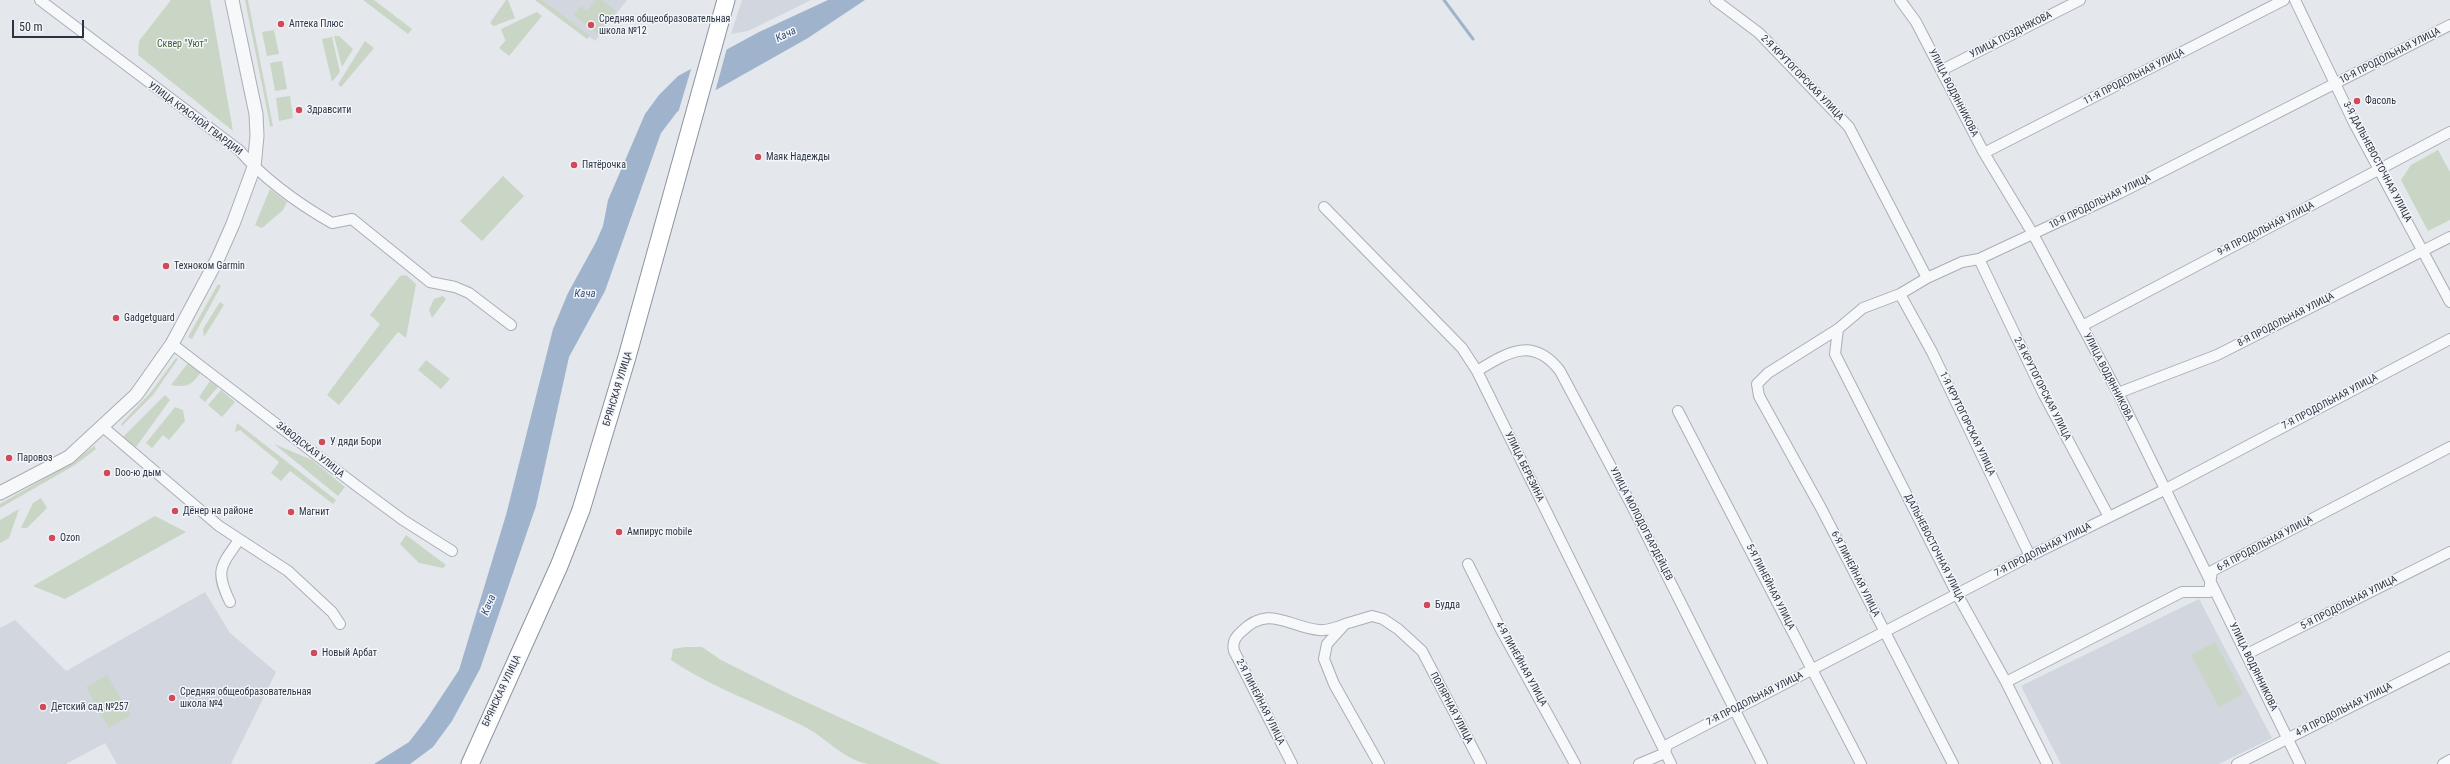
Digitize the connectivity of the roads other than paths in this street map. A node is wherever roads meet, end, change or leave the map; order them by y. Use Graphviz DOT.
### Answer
graph roads {
  1 [pos="40,0"];
  2 [pos="232,0"];
  3 [pos="726,0"];
  4 [pos="1715,0"];
  5 [pos="1900,0"];
  6 [pos="2080,0"];
  7 [pos="2284,0"];
  8 [pos="2294,0"];
  9 [pos="2450,25"];
  10 [pos="1942,70"];
  11 [pos="2336,84"];
  12 [pos="2450,132"];
  13 [pos="1984,153"];
  14 [pos="254,167"];
  15 [pos="2381,169"];
  16 [pos="1324,207"];
  17 [pos="2033,234"];
  18 [pos="2450,237"];
  19 [pos="2423,251"];
  20 [pos="1979,259"];
  21 [pos="1927,278"];
  22 [pos="1900,294"];
  23 [pos="2450,302"];
  24 [pos="511,325"];
  25 [pos="2082,326"];
  26 [pos="1838,329"];
  27 [pos="2450,340"];
  28 [pos="172,344"];
  29 [pos="1477,371"];
  30 [pos="1757,384"];
  31 [pos="2118,393"];
  32 [pos="1678,411"];
  33 [pos="103,427"];
  34 [pos="2450,447"];
  35 [pos="2164,490"];
  36 [pos="0,493"];
  37 [pos="2108,517"];
  38 [pos="239,540"];
  39 [pos="452,551"];
  40 [pos="2450,552"];
  41 [pos="2030,556"];
  42 [pos="1468,564"];
  43 [pos="2211,581"];
  44 [pos="1957,594"];
  45 [pos="230,602"];
  46 [pos="340,624"];
  47 [pos="1345,624"];
  48 [pos="1885,633"];
  49 [pos="1422,651"];
  50 [pos="2247,654"];
  51 [pos="2450,657"];
  52 [pos="1813,670"];
  53 [pos="2006,682"];
  54 [pos="1736,709"];
  55 [pos="2287,739"];
  56 [pos="1665,752"];
  57 [pos="2450,760"];
  58 [pos="470,764"];
  59 [pos="1292,764"];
  60 [pos="1379,764"];
  61 [pos="1481,764"];
  62 [pos="1575,764"];
  63 [pos="1639,764"];
  64 [pos="1671,764"];
  65 [pos="1762,764"];
  66 [pos="1861,764"];
  67 [pos="1953,764"];
  68 [pos="2047,764"];
  69 [pos="2237,764"];
  70 [pos="2300,764"];
  71 [pos="2443,764"];
  1 -- 14 [label="street, УЛИЦА КРАСНОЙ ГВАРДИИ"];
  2 -- 14 [label="street"];
  3 -- 58 [label="highway, БРЯНСКАЯ УЛИЦА"];
  4 -- 21 [label="street, 2-Я КРУТОГОРСКАЯ УЛИЦА"];
  5 -- 10 [label="street, УЛИЦА ВОДЯННИКОВА"];
  6 -- 10 [label="street, УЛИЦА ПОЗДНЯКОВА"];
  7 -- 13 [label="street, 11-Я ПРОДОЛЬНАЯ УЛИЦА"];
  8 -- 11 [label="street, 3-Я ДАЛЬНЕВОСТОЧНАЯ УЛИЦА"];
  9 -- 11 [label="street, 10-Я ПРОДОЛЬНАЯ УЛИЦА"];
  10 -- 13 [label="street, УЛИЦА ВОДЯННИКОВА"];
  11 -- 15 [label="street, 3-Я ДАЛЬНЕВОСТОЧНАЯ УЛИЦА"];
  11 -- 17 [label="street, 10-Я ПРОДОЛЬНАЯ УЛИЦА"];
  12 -- 15 [label="street, 9-Я ПРОДОЛЬНАЯ УЛИЦА"];
  13 -- 17 [label="street, УЛИЦА ВОДЯННИКОВА"];
  14 -- 24 [label="street, УЛИЦА КРАСНОЙ ГВАРДИИ"];
  14 -- 28 [label="street"];
  15 -- 19 [label="street, 3-Я ДАЛЬНЕВОСТОЧНАЯ УЛИЦА"];
  15 -- 25 [label="street, 9-Я ПРОДОЛЬНАЯ УЛИЦА"];
  16 -- 29 [label="street, УЛИЦА БЕРЕЗИНА"];
  17 -- 20 [label="street, 10-Я ПРОДОЛЬНАЯ УЛИЦА"];
  17 -- 25 [label="street, УЛИЦА ВОДЯННИКОВА"];
  18 -- 19 [label="street, 8-Я ПРОДОЛЬНАЯ УЛИЦА"];
  19 -- 23 [label="street, 3-Я ДАЛЬНЕВОСТОЧНАЯ УЛИЦА"];
  19 -- 31 [label="street, 8-Я ПРОДОЛЬНАЯ УЛИЦА"];
  20 -- 21 [label="street, 10-Я ПРОДОЛЬНАЯ УЛИЦА"];
  20 -- 37 [label="street, 2-Я КРУТОГОРСКАЯ УЛИЦА"];
  21 -- 22 [label="street, 10-Я ПРОДОЛЬНАЯ УЛИЦА"];
  22 -- 26 [label="street, 10-Я ПРОДОЛЬНАЯ УЛИЦА"];
  22 -- 41 [label="street, 1-Я КРУТОГОРСКАЯ УЛИЦА"];
  25 -- 31 [label="street, УЛИЦА ВОДЯННИКОВА"];
  26 -- 30 [label="street, 10-Я ПРОДОЛЬНАЯ УЛИЦА"];
  26 -- 44 [label="street, ДАЛЬНЕВОСТОЧНАЯ УЛИЦА"];
  27 -- 35 [label="street, 7-Я ПРОДОЛЬНАЯ УЛИЦА"];
  28 -- 33 [label="street"];
  28 -- 39 [label="street, ЗАВОДСКАЯ УЛИЦА"];
  29 -- 54 [label="street, УЛИЦА МОЛОДОГВАРДЕЙЦЕВ"];
  29 -- 56 [label="street, УЛИЦА БЕРЕЗИНА"];
  30 -- 48 [label="street, 6-Я ЛИНЕЙНАЯ УЛИЦА"];
  31 -- 35 [label="street, УЛИЦА ВОДЯННИКОВА"];
  32 -- 52 [label="street, 5-Я ЛИНЕЙНАЯ УЛИЦА"];
  33 -- 36 [label="street"];
  33 -- 38 [label="street"];
  34 -- 43 [label="street, 6-Я ПРОДОЛЬНАЯ УЛИЦА"];
  35 -- 37 [label="street, 7-Я ПРОДОЛЬНАЯ УЛИЦА"];
  35 -- 43 [label="street, УЛИЦА ВОДЯННИКОВА"];
  37 -- 41 [label="street, 7-Я ПРОДОЛЬНАЯ УЛИЦА"];
  38 -- 45 [label="street"];
  38 -- 46 [label="street"];
  40 -- 50 [label="street, 5-Я ПРОДОЛЬНАЯ УЛИЦА"];
  41 -- 44 [label="street, 7-Я ПРОДОЛЬНАЯ УЛИЦА"];
  42 -- 62 [label="street, 4-Я ЛИНЕЙНАЯ УЛИЦА"];
  43 -- 50 [label="street, УЛИЦА ВОДЯННИКОВА"];
  43 -- 53 [label="street, 6-Я ПРОДОЛЬНАЯ УЛИЦА"];
  44 -- 48 [label="street, 7-Я ПРОДОЛЬНАЯ УЛИЦА"];
  44 -- 53 [label="street, ДАЛЬНЕВОСТОЧНАЯ УЛИЦА"];
  47 -- 49 [label="street, 2-Я ЛИНЕЙНАЯ УЛИЦА"];
  47 -- 59 [label="street, 2-Я ЛИНЕЙНАЯ УЛИЦА"];
  47 -- 60 [label="street"];
  48 -- 52 [label="street, 7-Я ПРОДОЛЬНАЯ УЛИЦА"];
  48 -- 67 [label="street, 6-Я ЛИНЕЙНАЯ УЛИЦА"];
  49 -- 61 [label="street, ПОЛЯРНАЯ УЛИЦА"];
  50 -- 55 [label="street, УЛИЦА ВОДЯННИКОВА"];
  51 -- 55 [label="street, 4-Я ПРОДОЛЬНАЯ УЛИЦА"];
  52 -- 54 [label="street, 7-Я ПРОДОЛЬНАЯ УЛИЦА"];
  52 -- 66 [label="street, 5-Я ЛИНЕЙНАЯ УЛИЦА"];
  53 -- 68 [label="street, ДАЛЬНЕВОСТОЧНАЯ УЛИЦА"];
  54 -- 56 [label="street, 7-Я ПРОДОЛЬНАЯ УЛИЦА"];
  54 -- 65 [label="street, УЛИЦА МОЛОДОГВАРДЕЙЦЕВ"];
  55 -- 69 [label="street, 4-Я ПРОДОЛЬНАЯ УЛИЦА"];
  55 -- 70 [label="street, УЛИЦА ВОДЯННИКОВА"];
  56 -- 63 [label="street, 7-Я ПРОДОЛЬНАЯ УЛИЦА"];
  56 -- 64 [label="street, УЛИЦА БЕРЕЗИНА"];
  57 -- 71 [label="street"];
}
